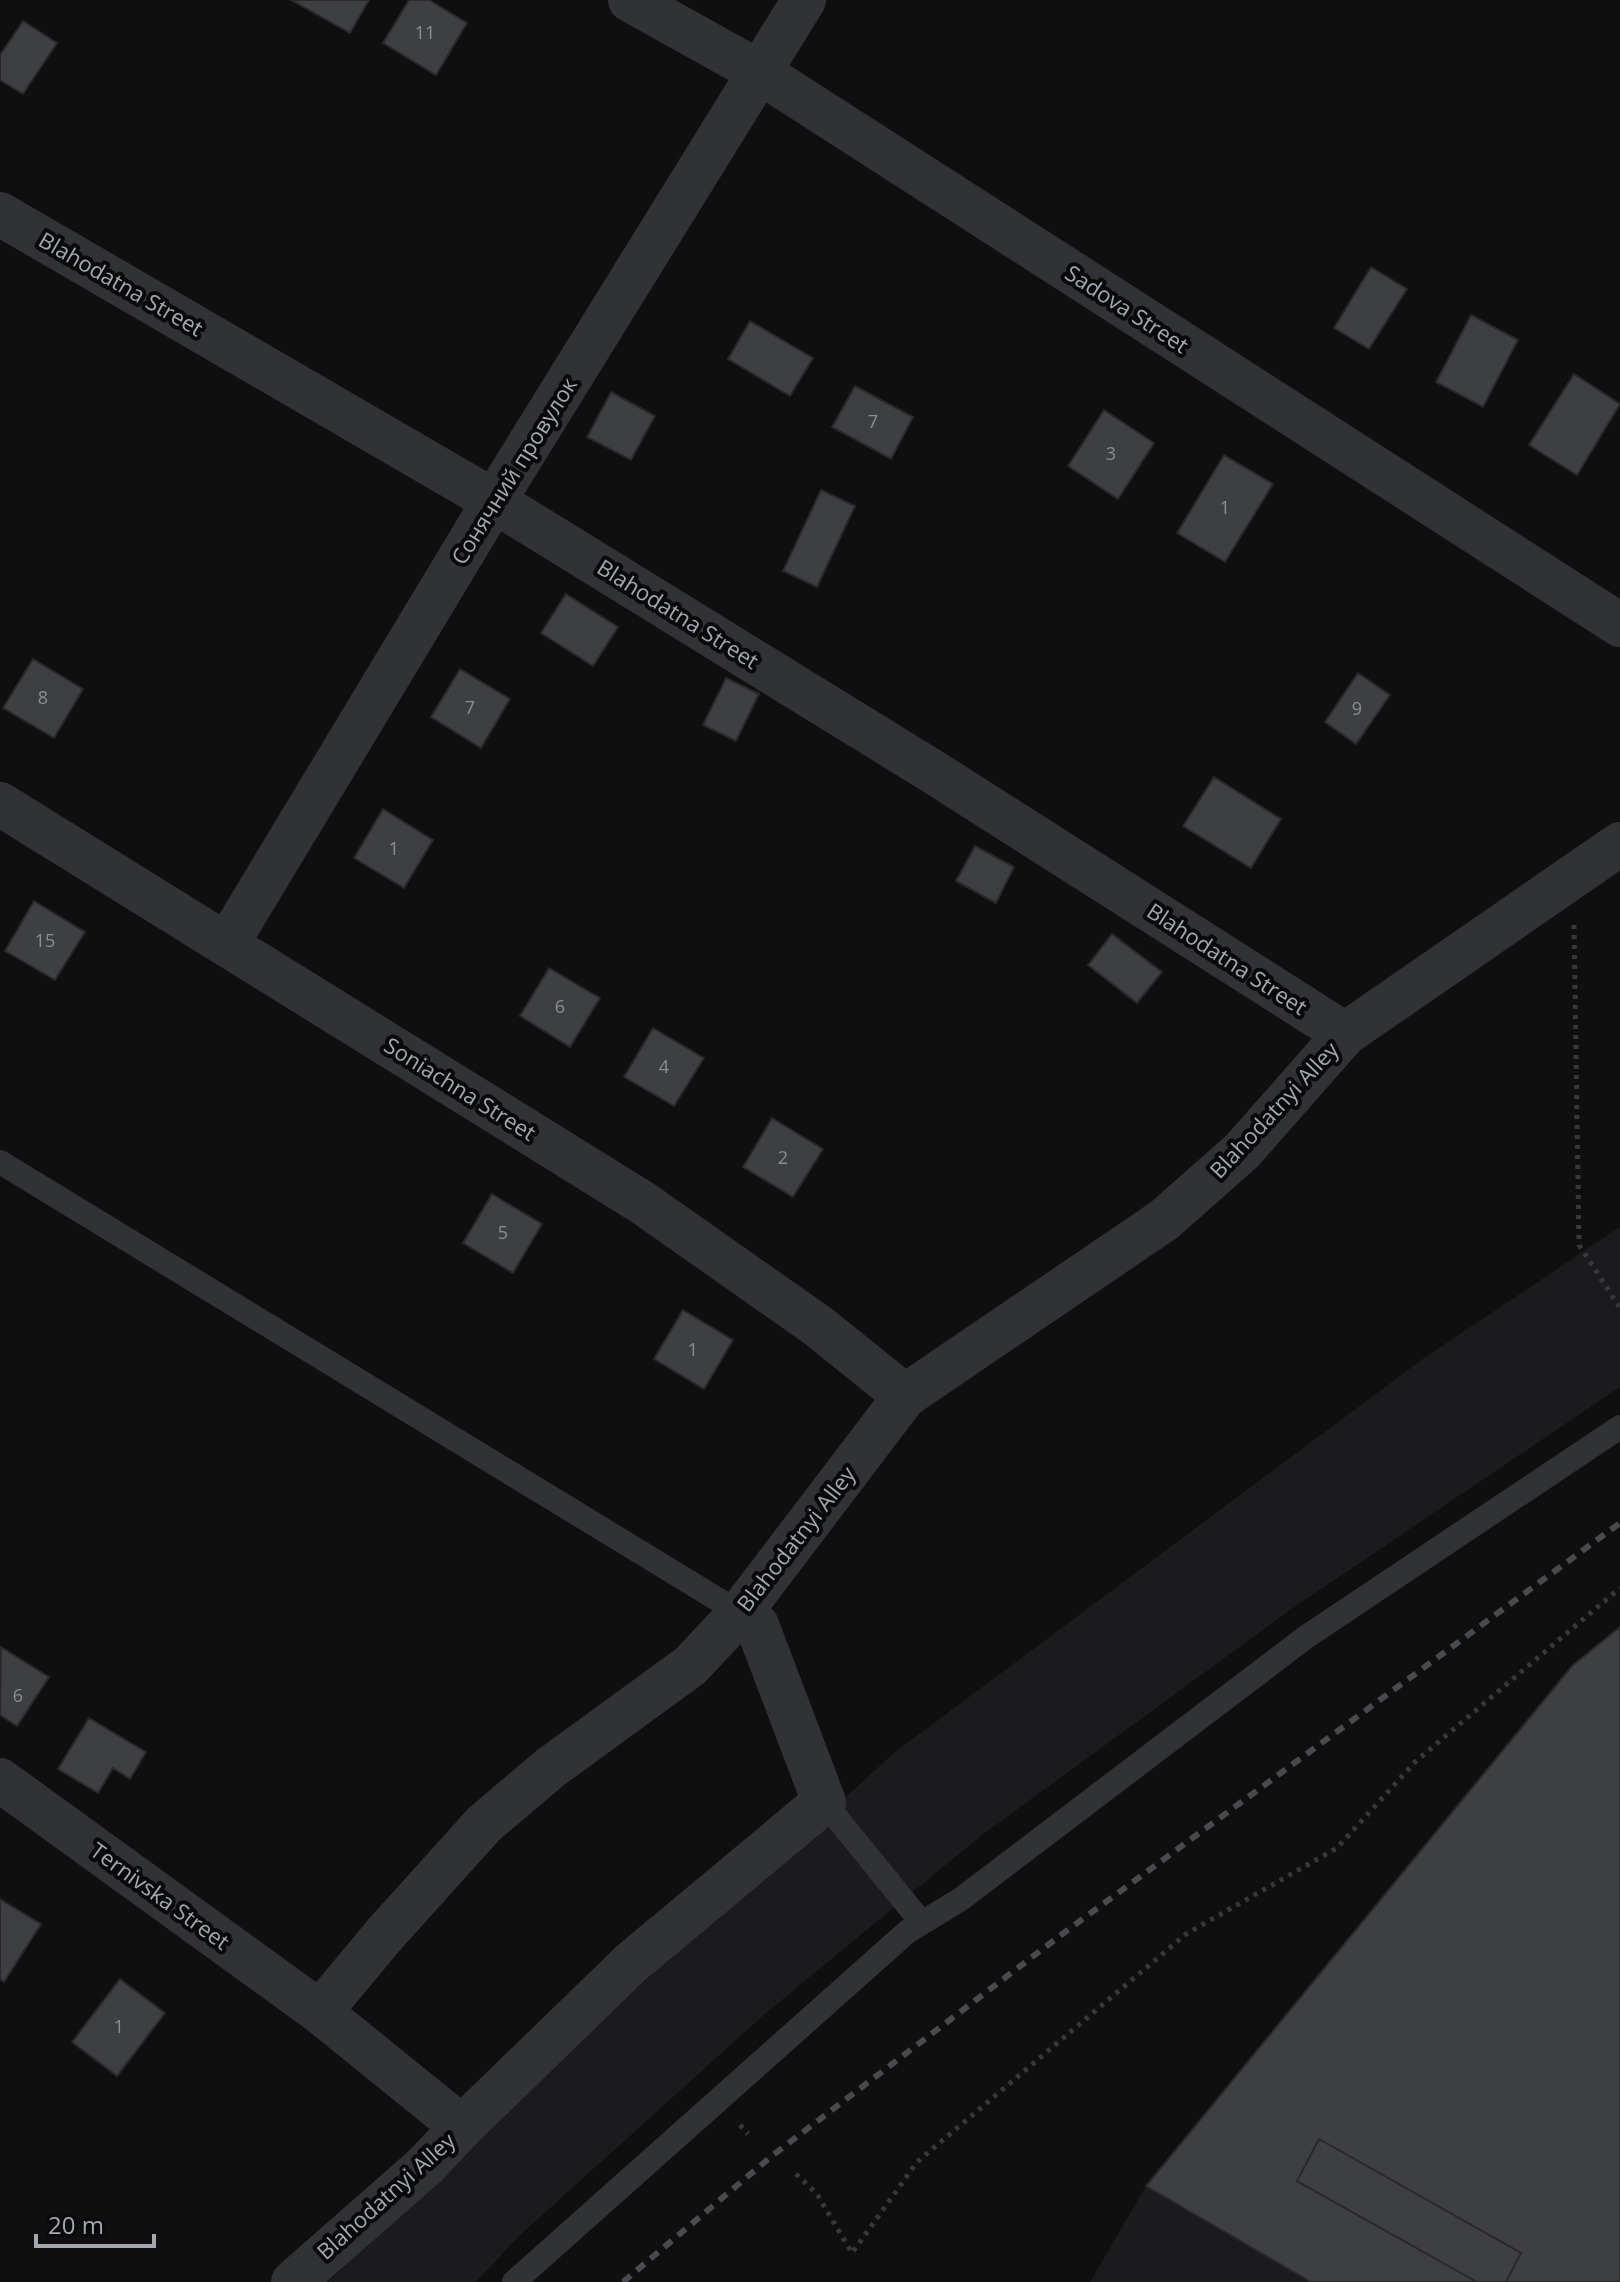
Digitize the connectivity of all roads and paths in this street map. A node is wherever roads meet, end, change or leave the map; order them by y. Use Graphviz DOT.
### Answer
graph roads {
  1 [pos="630,0"];
  2 [pos="804,0"];
  3 [pos="761,73"];
  4 [pos="0,214"];
  5 [pos="494,501"];
  6 [pos="1620,625"];
  7 [pos="0,804"];
  8 [pos="1620,844"];
  9 [pos="1573,878"];
  10 [pos="227,944"];
  11 [pos="1345,1034"];
  12 [pos="0,1162"];
  13 [pos="1620,1308"];
  14 [pos="905,1396"];
  15 [pos="1620,1427"];
  16 [pos="1620,1588"];
  17 [pos="740,1613"];
  18 [pos="0,1780"];
  19 [pos="824,1802"];
  20 [pos="922,1923"];
  21 [pos="320,2012"];
  22 [pos="462,2127"];
  23 [pos="796,2174"];
  24 [pos="293,2282"];
  25 [pos="514,2282"];
  1 -- 3 [label="street, Sadova Street"];
  2 -- 3 [label="street, Сонячний провулок"];
  3 -- 5 [label="street, Сонячний провулок"];
  3 -- 6 [label="street, Sadova Street"];
  4 -- 5 [label="street, Blahodatna Street"];
  5 -- 10 [label="street, Сонячний провулок"];
  5 -- 11 [label="street, Blahodatna Street"];
  7 -- 10 [label="street, Soniachna Street"];
  8 -- 9 [label="street, Blahodatnyi Alley"];
  9 -- 11 [label="street, Blahodatnyi Alley"];
  9 -- 13 [label="path"];
  10 -- 14 [label="street, Soniachna Street"];
  11 -- 14 [label="street, Blahodatnyi Alley"];
  12 -- 17 [label="lane"];
  14 -- 17 [label="street, Blahodatnyi Alley"];
  15 -- 20 [label="lane"];
  16 -- 23 [label="path"];
  17 -- 19 [label="street"];
  17 -- 21 [label="street, Blahodatnyi Alley"];
  18 -- 21 [label="street, Ternivska Street"];
  19 -- 20 [label="lane"];
  19 -- 22 [label="street"];
  20 -- 25 [label="lane"];
  21 -- 22 [label="street, Blahodatnyi Alley"];
  22 -- 24 [label="street, Blahodatnyi Alley"];
}
